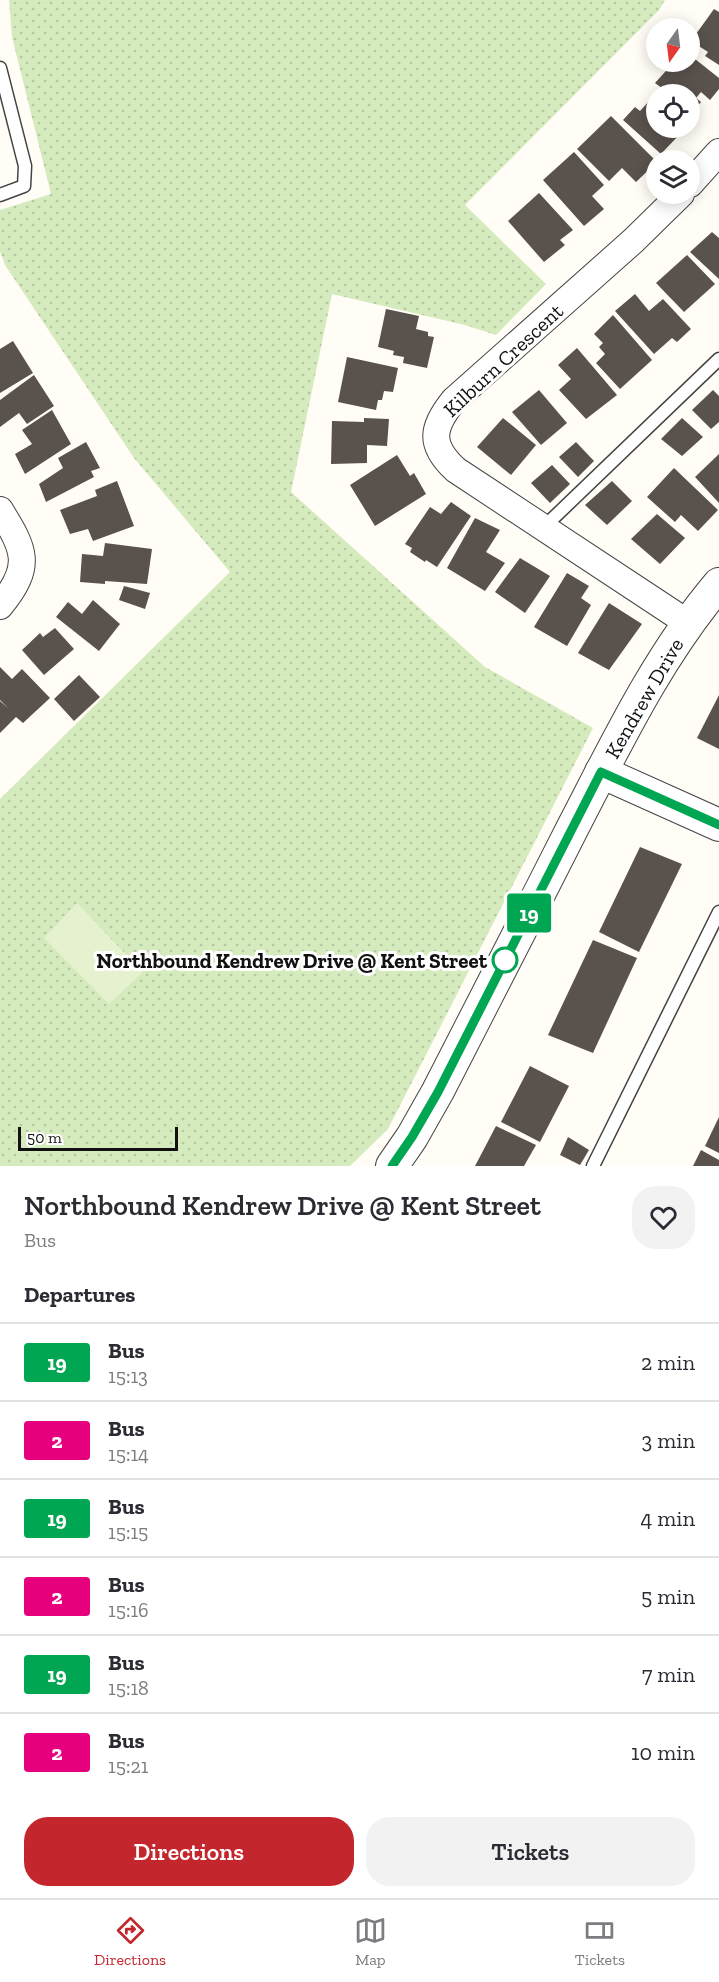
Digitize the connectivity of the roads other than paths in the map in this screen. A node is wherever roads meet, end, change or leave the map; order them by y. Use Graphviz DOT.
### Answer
graph roads {
  1 [pos="0,68"];
  2 [pos="719,152"];
  3 [pos="700,173"];
  4 [pos="0,195"];
  5 [pos="671,204"];
  6 [pos="719,359"];
  7 [pos="0,510"];
  8 [pos="544,527"];
  9 [pos="719,584"];
  10 [pos="0,606"];
  11 [pos="688,623"];
  12 [pos="601,772"];
  13 [pos="719,825"];
  14 [pos="719,912"];
  15 [pos="392,1166"];
  16 [pos="593,1166"];
  1 -- 4 [label="lane"];
  2 -- 3 [label="street"];
  5 -- 8 [label="street, Kilburn Crescent"];
  6 -- 8 [label="lane"];
  7 -- 10 [label="street"];
  8 -- 11 [label="street, Kilburn Crescent"];
  9 -- 11 [label="street, Kendrew Drive"];
  11 -- 12 [label="street, Kendrew Drive"];
  12 -- 13 [label="street"];
  12 -- 15 [label="street, Kendrew Drive"];
  14 -- 16 [label="lane"];
}
